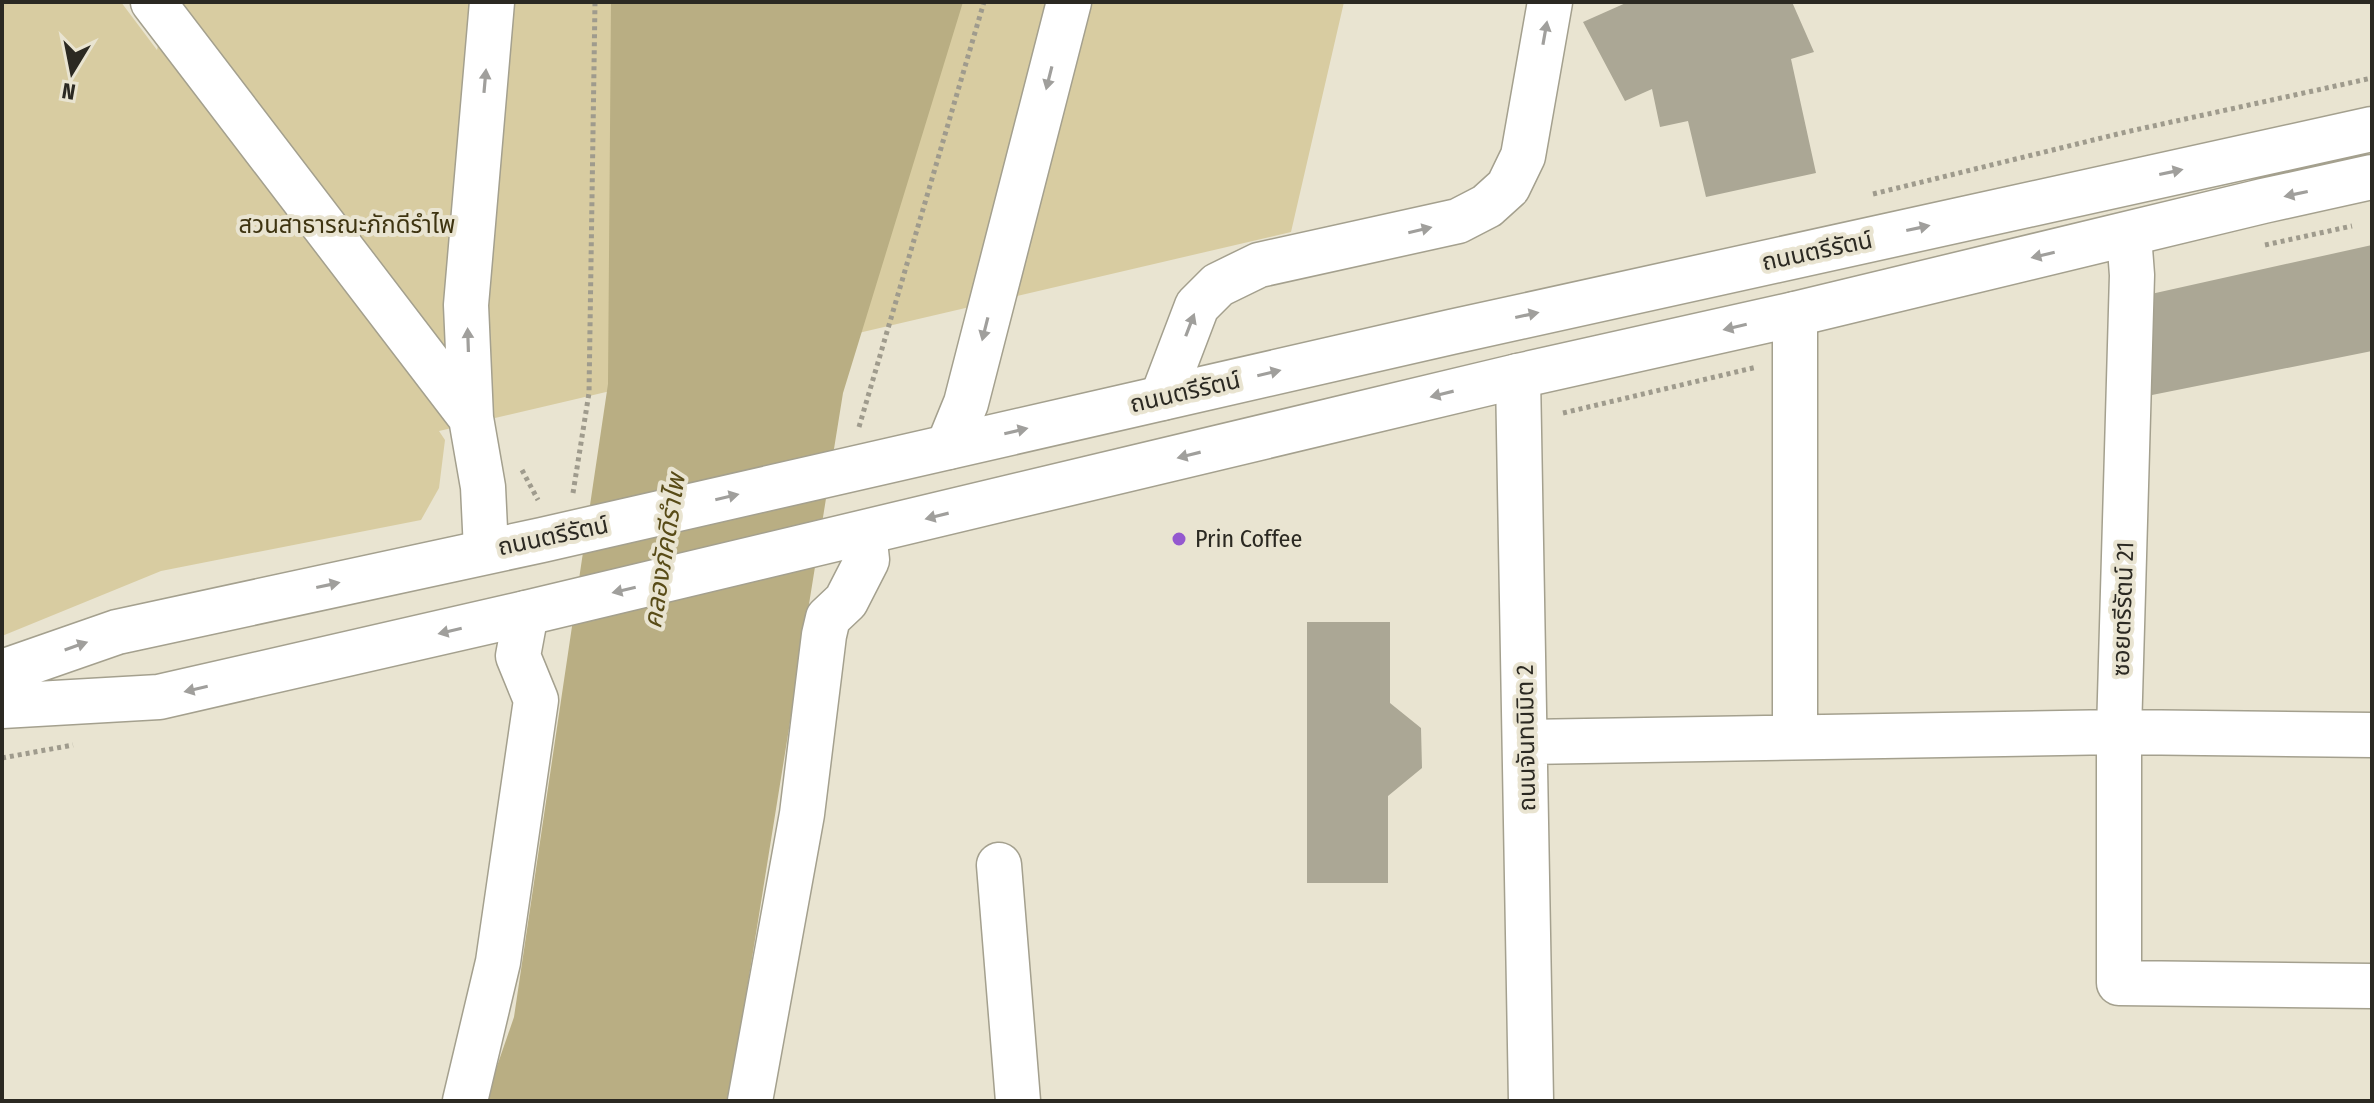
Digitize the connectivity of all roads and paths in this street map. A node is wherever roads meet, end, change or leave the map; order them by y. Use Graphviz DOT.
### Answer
graph roads {
  1 [pos="153,2"];
  2 [pos="492,2"];
  3 [pos="595,2"];
  4 [pos="984,2"];
  5 [pos="1069,2"];
  6 [pos="1550,2"];
  7 [pos="2372,78"];
  8 [pos="2372,129"];
  9 [pos="2372,177"];
  10 [pos="1873,194"];
  11 [pos="2129,235"];
  12 [pos="1795,314"];
  13 [pos="1758,367"];
  14 [pos="1518,376"];
  15 [pos="1162,398"];
  16 [pos="1563,413"];
  17 [pos="471,418"];
  18 [pos="871,445"];
  19 [pos="948,447"];
  20 [pos="571,503"];
  21 [pos="864,533"];
  22 [pos="486,550"];
  23 [pos="526,613"];
  24 [pos="2,672"];
  25 [pos="2,706"];
  26 [pos="2119,732"];
  27 [pos="2372,735"];
  28 [pos="1795,737"];
  29 [pos="1526,742"];
  30 [pos="999,865"];
  31 [pos="2372,986"];
  32 [pos="465,1101"];
  33 [pos="750,1101"];
  34 [pos="1018,1101"];
  35 [pos="1531,1101"];
  1 -- 17 [label="street"];
  17 -- 2 [label="street, one-way"];
  3 -- 20 [label="path"];
  4 -- 18 [label="path"];
  5 -- 19 [label="street, one-way"];
  15 -- 6 [label="street, one-way"];
  7 -- 10 [label="path"];
  15 -- 8 [label="street, ถนนตรีรัตน์, one-way"];
  9 -- 11 [label="street, one-way"];
  11 -- 12 [label="street, one-way"];
  11 -- 26 [label="street, ซอยตรีรัตน์ 21"];
  12 -- 14 [label="street, one-way"];
  12 -- 28 [label="street"];
  13 -- 16 [label="path"];
  14 -- 21 [label="street, one-way"];
  14 -- 29 [label="street, ถนนจันทนิมิต 2"];
  19 -- 15 [label="street, ถนนตรีรัตน์, one-way"];
  17 -- 22 [label="street"];
  18 -- 19 [label="street, ถนนตรีรัตน์"];
  22 -- 18 [label="street, ถนนตรีรัตน์, one-way"];
  21 -- 23 [label="street, one-way"];
  21 -- 33 [label="street"];
  24 -- 22 [label="street, ถนนตรีรัตน์, one-way"];
  23 -- 25 [label="street, one-way"];
  23 -- 32 [label="street"];
  26 -- 27 [label="street"];
  26 -- 28 [label="street"];
  26 -- 31 [label="street, ซอยตรีรัตน์ 21"];
  28 -- 29 [label="street"];
  29 -- 35 [label="street, ถนนจันทนิมิต 2"];
  30 -- 34 [label="street"];
}
